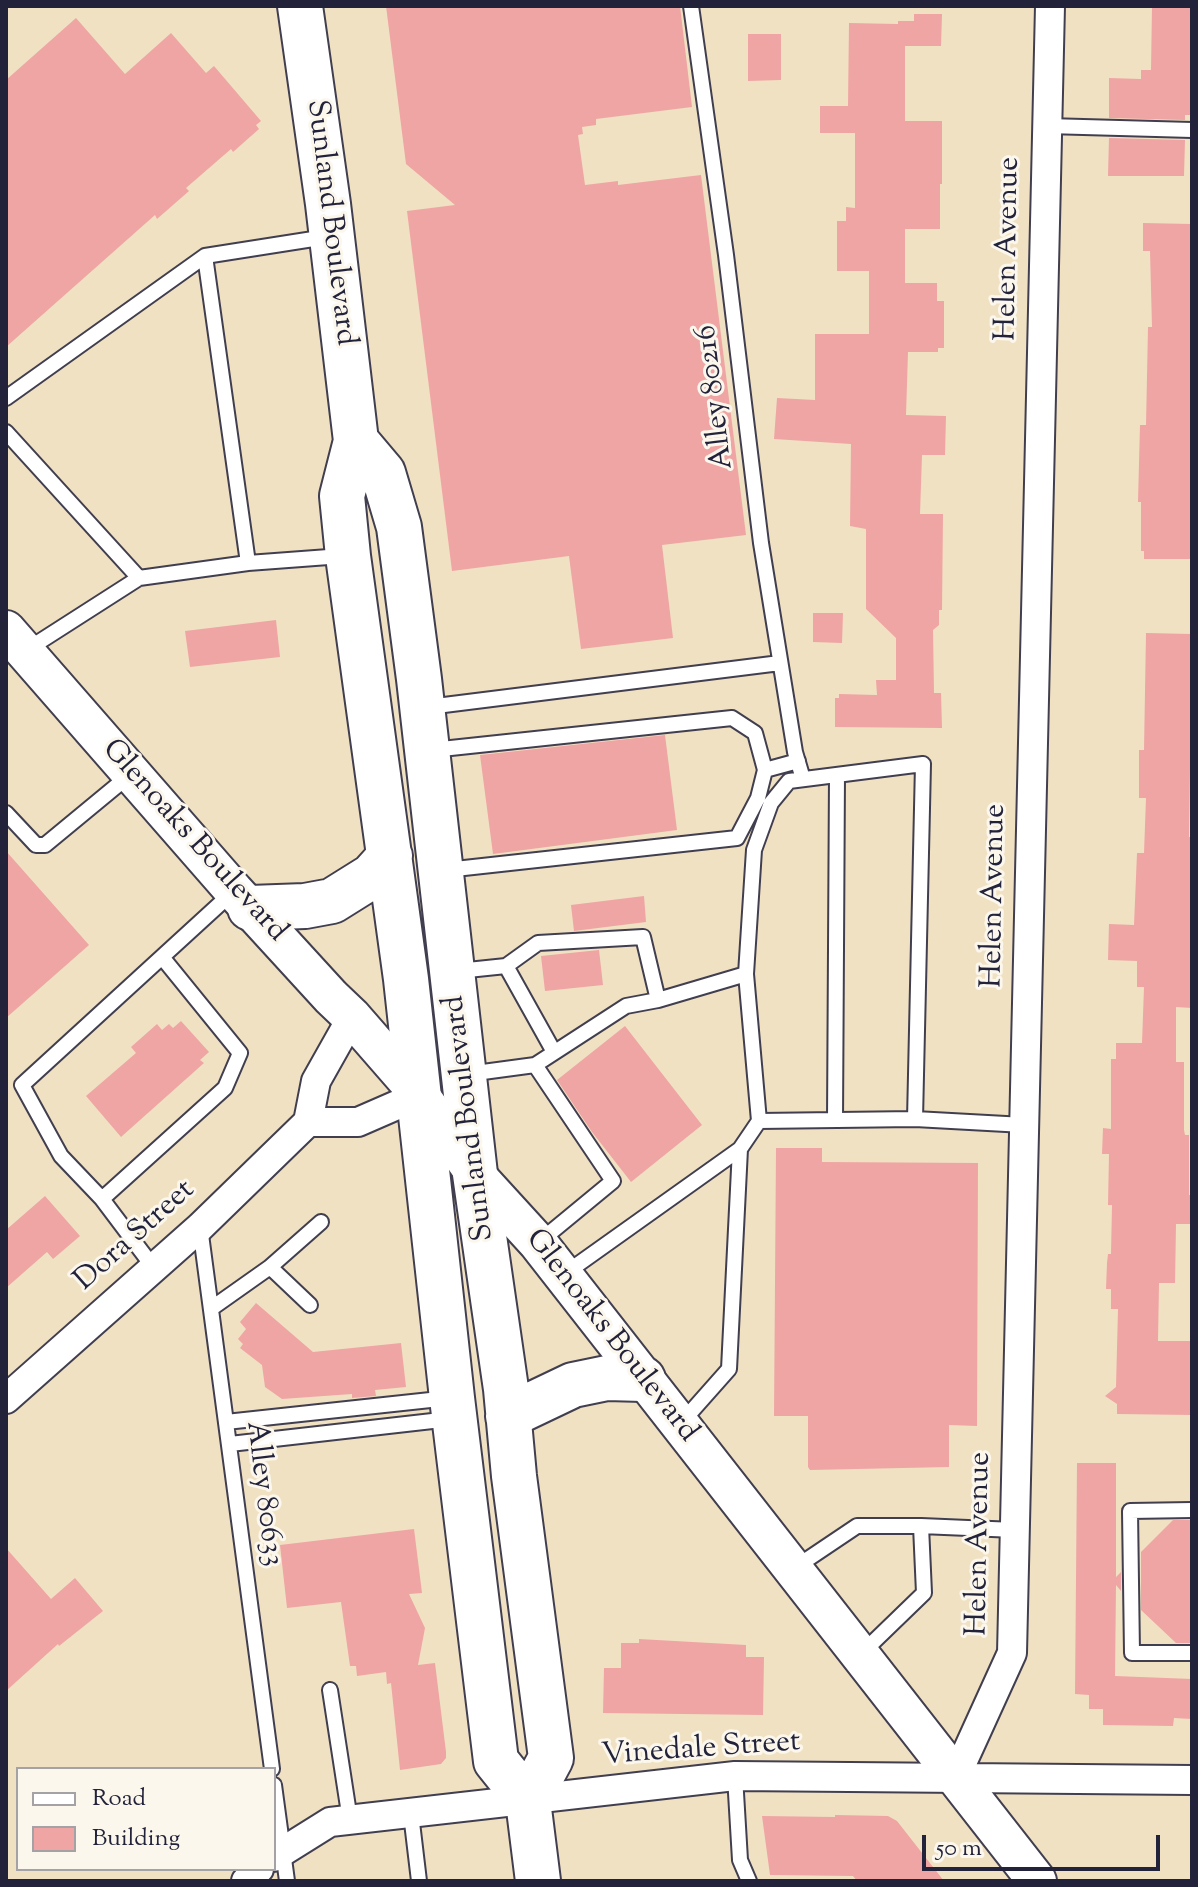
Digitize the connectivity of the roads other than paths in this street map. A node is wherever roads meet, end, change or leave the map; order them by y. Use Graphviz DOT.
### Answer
graph roads {
  1 [pos="300,6"];
  2 [pos="691,6"];
  3 [pos="1050,6"];
  4 [pos="1047,126"];
  5 [pos="1192,130"];
  6 [pos="332,237"];
  7 [pos="205,256"];
  8 [pos="6,398"];
  9 [pos="6,432"];
  10 [pos="356,441"];
  11 [pos="348,556"];
  12 [pos="248,563"];
  13 [pos="139,578"];
  14 [pos="16,641"];
  15 [pos="780,663"];
  16 [pos="423,708"];
  17 [pos="427,751"];
  18 [pos="798,761"];
  19 [pos="765,770"];
  20 [pos="132,773"];
  21 [pos="837,775"];
  22 [pos="803,779"];
  23 [pos="6,813"];
  24 [pos="759,837"];
  25 [pos="737,838"];
  26 [pos="390,856"];
  27 [pos="442,870"];
  28 [pos="242,899"];
  29 [pos="162,957"];
  30 [pos="506,966"];
  31 [pos="453,971"];
  32 [pos="746,974"];
  33 [pos="658,1000"];
  34 [pos="352,1017"];
  35 [pos="554,1052"];
  36 [pos="535,1065"];
  37 [pos="464,1074"];
  38 [pos="420,1095"];
  39 [pos="915,1119"];
  40 [pos="835,1120"];
  41 [pos="759,1121"];
  42 [pos="308,1122"];
  43 [pos="1024,1125"];
  44 [pos="740,1149"];
  45 [pos="475,1174"];
  46 [pos="102,1199"];
  47 [pos="321,1222"];
  48 [pos="200,1227"];
  49 [pos="538,1243"];
  50 [pos="270,1267"];
  51 [pos="154,1268"];
  52 [pos="563,1275"];
  53 [pos="310,1305"];
  54 [pos="212,1308"];
  55 [pos="643,1379"];
  56 [pos="6,1399"];
  57 [pos="453,1408"];
  58 [pos="508,1416"];
  59 [pos="226,1422"];
  60 [pos="679,1426"];
  61 [pos="230,1444"];
  62 [pos="1192,1510"];
  63 [pos="921,1526"];
  64 [pos="1015,1530"];
  65 [pos="792,1569"];
  66 [pos="1192,1653"];
  67 [pos="860,1655"];
  68 [pos="330,1690"];
  69 [pos="272,1767"];
  70 [pos="735,1776"];
  71 [pos="956,1776"];
  72 [pos="1192,1780"];
  73 [pos="528,1801"];
  74 [pos="411,1814"];
  75 [pos="276,1820"];
  76 [pos="350,1820"];
  77 [pos="278,1854"];
  78 [pos="287,1881"];
  79 [pos="419,1881"];
  80 [pos="538,1881"];
  81 [pos="749,1881"];
  82 [pos="1037,1881"];
  1 -- 6 [label="main road, Sunland Boulevard"];
  2 -- 15 [label="lane, Alley 80216"];
  3 -- 4 [label="street, Helen Avenue"];
  4 -- 5 [label="lane"];
  4 -- 43 [label="street, Helen Avenue"];
  6 -- 7 [label="lane"];
  6 -- 10 [label="main road, Sunland Boulevard"];
  7 -- 8 [label="lane"];
  7 -- 12 [label="lane"];
  9 -- 13 [label="lane"];
  10 -- 11 [label="main road, Sunland Boulevard"];
  10 -- 16 [label="main road, Sunland Boulevard"];
  11 -- 12 [label="lane"];
  11 -- 26 [label="main road, Sunland Boulevard"];
  12 -- 13 [label="lane"];
  13 -- 14 [label="lane"];
  14 -- 20 [label="main road, Glenoaks Boulevard"];
  15 -- 16 [label="lane"];
  15 -- 18 [label="lane, Alley 80216"];
  16 -- 17 [label="main road, Sunland Boulevard"];
  17 -- 19 [label="lane"];
  17 -- 27 [label="main road, Sunland Boulevard"];
  18 -- 19 [label="lane"];
  18 -- 22 [label="lane, Alley 80216"];
  19 -- 25 [label="lane"];
  20 -- 23 [label="lane"];
  20 -- 28 [label="main road, Glenoaks Boulevard"];
  21 -- 22 [label="lane"];
  21 -- 39 [label="lane"];
  21 -- 40 [label="lane"];
  22 -- 24 [label="lane"];
  24 -- 25 [label="lane"];
  24 -- 32 [label="lane"];
  25 -- 27 [label="lane"];
  26 -- 28 [label="main road"];
  26 -- 38 [label="main road, Sunland Boulevard"];
  27 -- 31 [label="main road, Sunland Boulevard"];
  28 -- 29 [label="lane"];
  28 -- 34 [label="main road, Glenoaks Boulevard"];
  29 -- 46 [label="lane"];
  29 -- 46 [label="lane"];
  30 -- 31 [label="lane"];
  30 -- 33 [label="lane"];
  30 -- 35 [label="lane"];
  31 -- 37 [label="main road, Sunland Boulevard"];
  32 -- 33 [label="lane"];
  32 -- 41 [label="lane"];
  33 -- 35 [label="lane"];
  34 -- 38 [label="main road, Glenoaks Boulevard"];
  34 -- 42 [label="street"];
  35 -- 36 [label="lane"];
  36 -- 37 [label="lane"];
  36 -- 49 [label="lane"];
  37 -- 45 [label="main road, Sunland Boulevard"];
  38 -- 42 [label="street"];
  38 -- 45 [label="main road, Glenoaks Boulevard"];
  38 -- 57 [label="main road, Sunland Boulevard"];
  39 -- 40 [label="lane"];
  39 -- 43 [label="lane"];
  40 -- 41 [label="lane"];
  41 -- 44 [label="lane"];
  42 -- 48 [label="street, Dora Street"];
  43 -- 64 [label="street, Helen Avenue"];
  44 -- 52 [label="lane"];
  44 -- 60 [label="lane"];
  45 -- 49 [label="main road, Glenoaks Boulevard"];
  45 -- 58 [label="main road, Sunland Boulevard"];
  46 -- 51 [label="lane"];
  47 -- 50 [label="lane"];
  48 -- 51 [label="street, Dora Street"];
  48 -- 54 [label="lane, Alley 80633"];
  49 -- 52 [label="main road, Glenoaks Boulevard"];
  50 -- 53 [label="lane"];
  50 -- 54 [label="lane"];
  51 -- 56 [label="street, Dora Street"];
  52 -- 55 [label="main road, Glenoaks Boulevard"];
  54 -- 59 [label="lane, Alley 80633"];
  55 -- 58 [label="main road"];
  55 -- 60 [label="main road, Glenoaks Boulevard"];
  57 -- 59 [label="lane"];
  57 -- 61 [label="lane"];
  57 -- 73 [label="main road, Sunland Boulevard"];
  58 -- 73 [label="main road, Sunland Boulevard"];
  59 -- 61 [label="lane, Alley 80633"];
  60 -- 65 [label="main road, Glenoaks Boulevard"];
  61 -- 69 [label="lane, Alley 80633"];
  62 -- 66 [label="lane"];
  63 -- 64 [label="lane"];
  63 -- 65 [label="lane"];
  63 -- 67 [label="lane"];
  64 -- 71 [label="street, Helen Avenue"];
  65 -- 67 [label="main road, Glenoaks Boulevard"];
  67 -- 71 [label="main road, Glenoaks Boulevard"];
  68 -- 76 [label="lane"];
  70 -- 71 [label="street, Vinedale Street"];
  70 -- 73 [label="street, Vinedale Street"];
  70 -- 81 [label="lane"];
  71 -- 72 [label="street, Vinedale Street"];
  71 -- 82 [label="main road, Glenoaks Boulevard"];
  73 -- 74 [label="street, Vinedale Street"];
  73 -- 80 [label="main road"];
  74 -- 76 [label="street, Vinedale Street"];
  74 -- 79 [label="lane"];
  75 -- 77 [label="lane"];
  76 -- 77 [label="street, Vinedale Street"];
  77 -- 78 [label="lane"];
}
